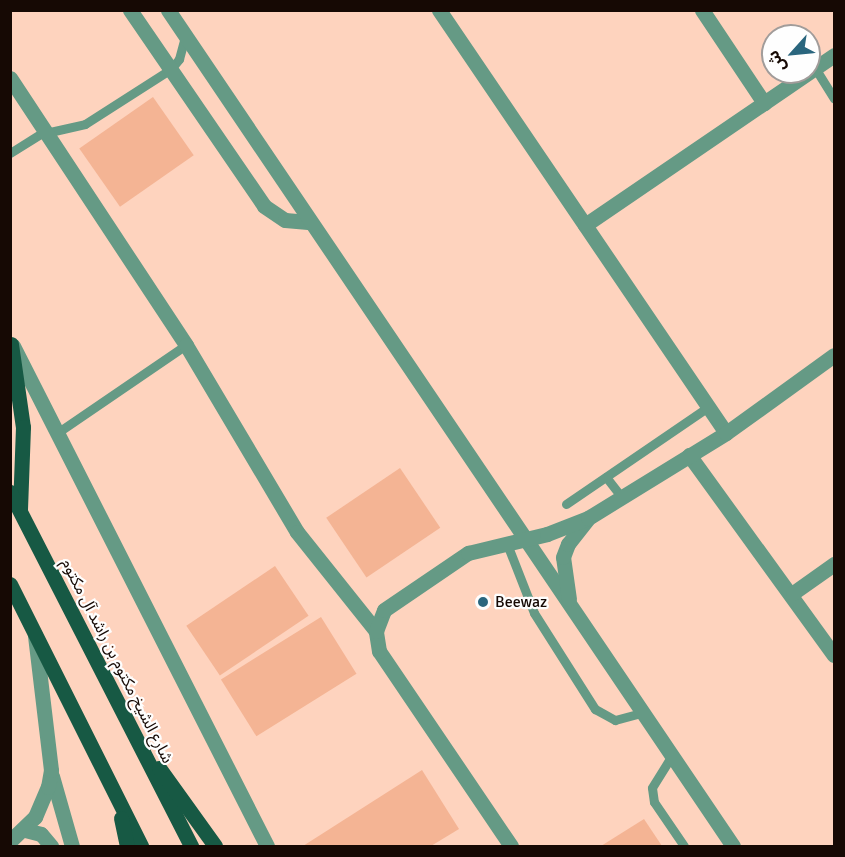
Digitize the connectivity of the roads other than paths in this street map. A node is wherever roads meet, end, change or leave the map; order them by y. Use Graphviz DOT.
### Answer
graph roads {
  1 [pos="130,10"];
  2 [pos="168,10"];
  3 [pos="440,10"];
  4 [pos="702,10"];
  5 [pos="185,36"];
  6 [pos="834,55"];
  7 [pos="821,63"];
  8 [pos="171,69"];
  9 [pos="10,78"];
  10 [pos="821,78"];
  11 [pos="791,84"];
  12 [pos="834,98"];
  13 [pos="764,103"];
  14 [pos="48,132"];
  15 [pos="10,153"];
  16 [pos="308,222"];
  17 [pos="585,225"];
  18 [pos="11,343"];
  19 [pos="186,345"];
  20 [pos="833,359"];
  21 [pos="708,407"];
  22 [pos="57,433"];
  23 [pos="726,433"];
  24 [pos="689,455"];
  25 [pos="606,477"];
  26 [pos="10,492"];
  27 [pos="621,496"];
  28 [pos="566,504"];
  29 [pos="20,510"];
  30 [pos="588,518"];
  31 [pos="525,540"];
  32 [pos="507,544"];
  33 [pos="834,564"];
  34 [pos="10,584"];
  35 [pos="793,593"];
  36 [pos="570,608"];
  37 [pos="376,631"];
  38 [pos="35,632"];
  39 [pos="834,655"];
  40 [pos="641,713"];
  41 [pos="139,744"];
  42 [pos="671,757"];
  43 [pos="51,770"];
  44 [pos="118,800"];
  45 [pos="24,830"];
  46 [pos="10,841"];
  47 [pos="51,846"];
  48 [pos="72,846"];
  49 [pos="127,846"];
  50 [pos="141,846"];
  51 [pos="191,846"];
  52 [pos="215,846"];
  53 [pos="267,846"];
  54 [pos="511,846"];
  55 [pos="684,846"];
  56 [pos="733,846"];
  1 -- 8 [label="street"];
  2 -- 5 [label="street"];
  3 -- 17 [label="street"];
  4 -- 13 [label="street"];
  5 -- 8 [label="lane"];
  5 -- 16 [label="street"];
  6 -- 7 [label="street"];
  8 -- 14 [label="lane"];
  8 -- 16 [label="street"];
  9 -- 14 [label="street"];
  10 -- 12 [label="lane"];
  11 -- 13 [label="street"];
  13 -- 17 [label="street"];
  14 -- 15 [label="lane"];
  14 -- 19 [label="street"];
  16 -- 31 [label="street"];
  17 -- 21 [label="street"];
  18 -- 22 [label="street"];
  18 -- 29 [label="main road"];
  19 -- 22 [label="lane"];
  19 -- 37 [label="street"];
  20 -- 23 [label="street"];
  21 -- 23 [label="street"];
  21 -- 25 [label="lane"];
  22 -- 53 [label="street"];
  23 -- 24 [label="street"];
  24 -- 27 [label="street"];
  24 -- 35 [label="street"];
  25 -- 27 [label="lane"];
  25 -- 28 [label="lane"];
  26 -- 29 [label="main road, شارع الشيخ مكتوم بن راشد آل مكتوم"];
  27 -- 30 [label="street"];
  29 -- 41 [label="main road, شارع الشيخ مكتوم بن راشد آل مكتوم"];
  30 -- 31 [label="street"];
  30 -- 36 [label="street"];
  31 -- 32 [label="street"];
  31 -- 36 [label="street"];
  32 -- 37 [label="street"];
  32 -- 40 [label="lane"];
  33 -- 35 [label="street"];
  34 -- 38 [label="main road"];
  35 -- 39 [label="street"];
  36 -- 40 [label="street"];
  37 -- 54 [label="street"];
  38 -- 43 [label="street"];
  38 -- 44 [label="main road"];
  40 -- 42 [label="street"];
  41 -- 51 [label="main road, شارع الشيخ مكتوم بن راشد آل مكتوم"];
  41 -- 52 [label="main road"];
  42 -- 55 [label="lane"];
  42 -- 56 [label="street"];
  43 -- 45 [label="street"];
  43 -- 48 [label="street"];
  44 -- 49 [label="main road"];
  44 -- 50 [label="main road"];
  45 -- 46 [label="street"];
  45 -- 47 [label="street"];
}
